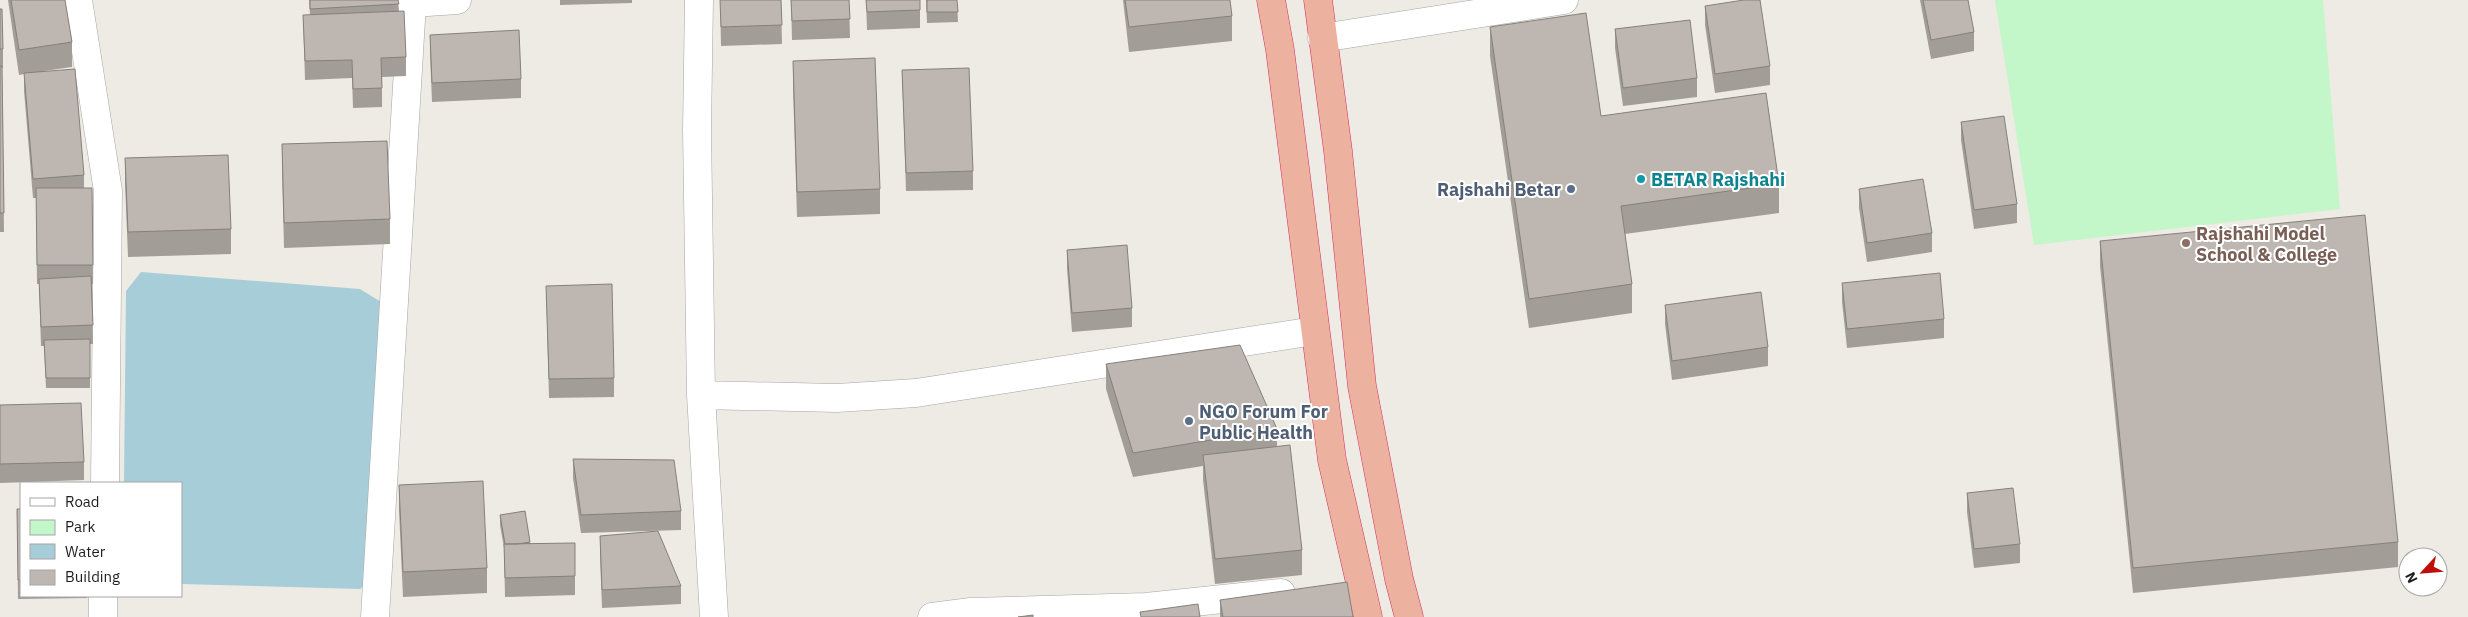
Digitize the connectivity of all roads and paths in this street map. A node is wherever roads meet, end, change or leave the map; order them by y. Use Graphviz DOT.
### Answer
graph roads {
  1 [pos="78,0"];
  2 [pos="457,0"];
  3 [pos="699,0"];
  4 [pos="1271,0"];
  5 [pos="1318,0"];
  6 [pos="1564,0"];
  7 [pos="1322,38"];
  8 [pos="1314,331"];
  9 [pos="701,395"];
  10 [pos="105,482"];
  11 [pos="1359,584"];
  12 [pos="1332,587"];
  13 [pos="1304,590"];
  14 [pos="103,597"];
  15 [pos="103,617"];
  16 [pos="375,617"];
  17 [pos="714,617"];
  18 [pos="932,617"];
  19 [pos="1368,617"];
  20 [pos="1409,617"];
  1 -- 10 [label="street"];
  2 -- 16 [label="street"];
  3 -- 9 [label="street"];
  4 -- 8 [label="highway"];
  5 -- 7 [label="highway"];
  6 -- 7 [label="street"];
  7 -- 20 [label="highway"];
  8 -- 9 [label="street"];
  8 -- 11 [label="highway"];
  9 -- 17 [label="street"];
  11 -- 12 [label="street"];
  11 -- 19 [label="highway"];
  13 -- 18 [label="street"];
  14 -- 15 [label="street"];
}
